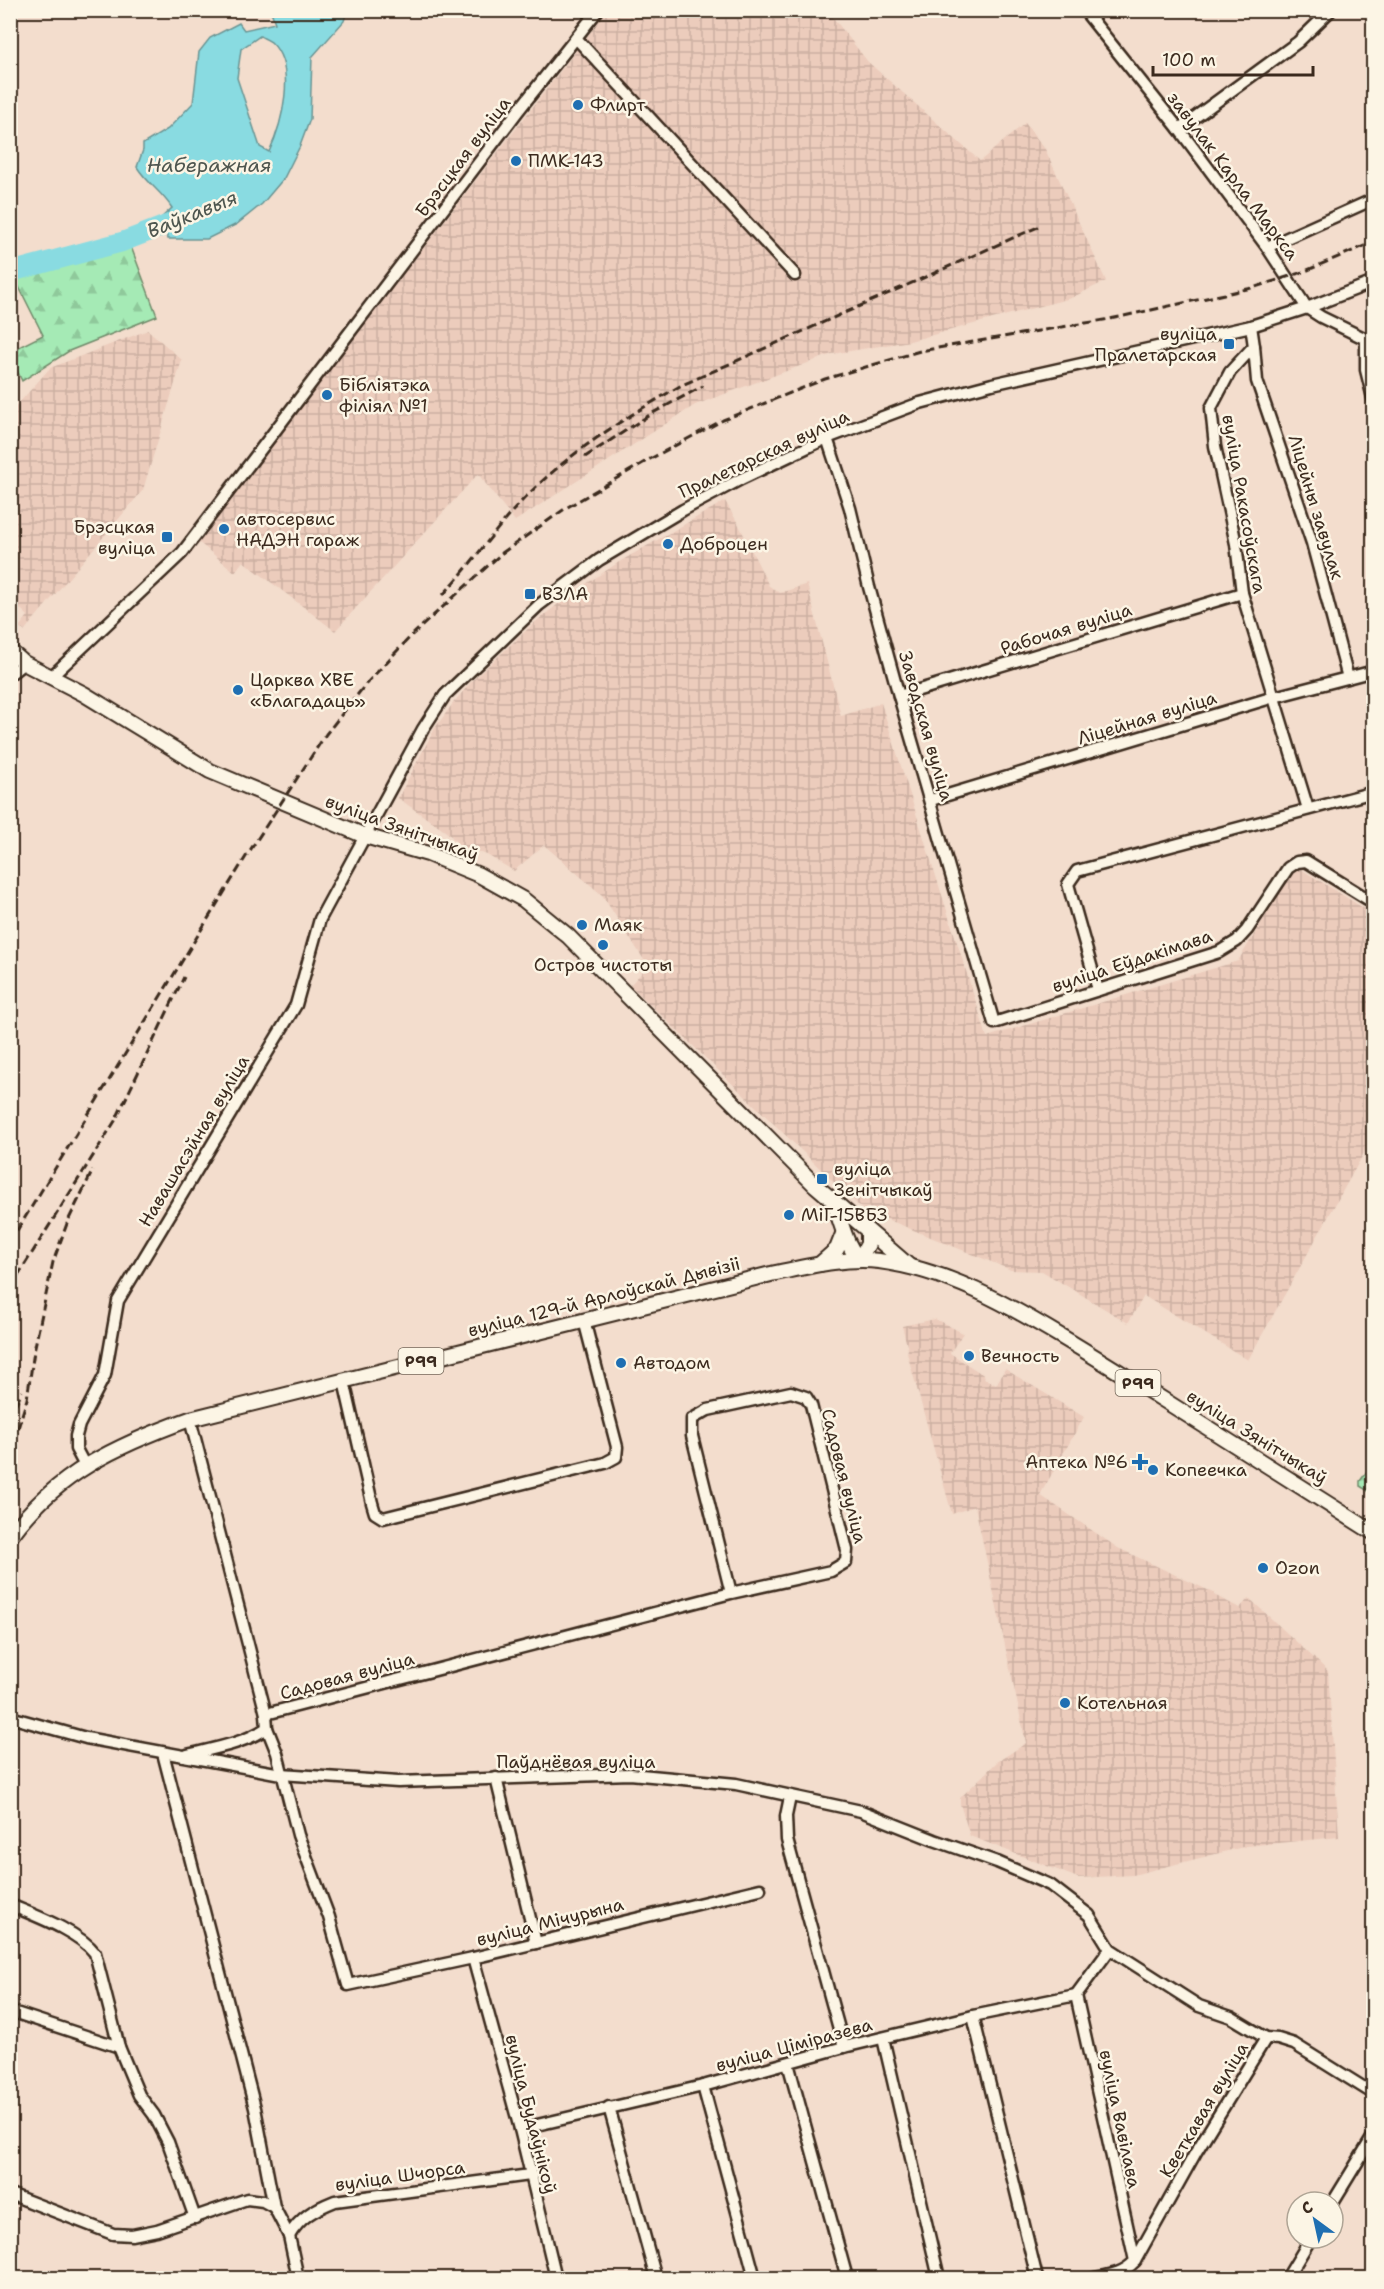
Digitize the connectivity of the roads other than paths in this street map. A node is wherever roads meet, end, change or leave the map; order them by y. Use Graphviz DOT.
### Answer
graph roads {
  1 [pos="598,10"];
  2 [pos="1084,10"];
  3 [pos="1331,10"];
  4 [pos="576,38"];
  5 [pos="1179,129"];
  6 [pos="1374,199"];
  7 [pos="1267,247"];
  8 [pos="795,275"];
  9 [pos="1374,282"];
  10 [pos="1307,308"];
  11 [pos="1251,326"];
  12 [pos="1370,341"];
  13 [pos="1254,346"];
  14 [pos="1374,402"];
  15 [pos="826,438"];
  16 [pos="1242,593"];
  17 [pos="10,651"];
  18 [pos="24,663"];
  19 [pos="1374,671"];
  20 [pos="10,674"];
  21 [pos="51,677"];
  22 [pos="1348,678"];
  23 [pos="899,696"];
  24 [pos="1274,697"];
  25 [pos="1374,792"];
  26 [pos="931,800"];
  27 [pos="1308,810"];
  28 [pos="365,836"];
  29 [pos="1374,903"];
  30 [pos="1098,990"];
  31 [pos="994,1023"];
  32 [pos="831,1200"];
  33 [pos="868,1232"];
  34 [pos="843,1234"];
  35 [pos="859,1260"];
  36 [pos="820,1264"];
  37 [pos="911,1267"];
  38 [pos="584,1320"];
  39 [pos="344,1381"];
  40 [pos="190,1419"];
  41 [pos="85,1466"];
  42 [pos="1374,1533"];
  43 [pos="10,1538"];
  44 [pos="731,1593"];
  45 [pos="266,1714"];
  46 [pos="10,1717"];
  47 [pos="267,1728"];
  48 [pos="163,1753"];
  49 [pos="181,1756"];
  50 [pos="281,1774"];
  51 [pos="496,1778"];
  52 [pos="790,1797"];
  53 [pos="760,1889"];
  54 [pos="10,1905"];
  55 [pos="536,1943"];
  56 [pos="1110,1949"];
  57 [pos="473,1958"];
  58 [pos="1076,1995"];
  59 [pos="10,2011"];
  60 [pos="973,2016"];
  61 [pos="883,2038"];
  62 [pos="1266,2038"];
  63 [pos="119,2047"];
  64 [pos="844,2047"];
  65 [pos="788,2063"];
  66 [pos="703,2086"];
  67 [pos="1374,2094"];
  68 [pos="609,2107"];
  69 [pos="520,2129"];
  70 [pos="1374,2135"];
  71 [pos="530,2175"];
  72 [pos="1340,2190"];
  73 [pos="10,2194"];
  74 [pos="274,2208"];
  75 [pos="195,2218"];
  76 [pos="289,2236"];
  77 [pos="1304,2250"];
  78 [pos="1135,2261"];
  79 [pos="298,2278"];
  80 [pos="556,2278"];
  81 [pos="656,2278"];
  82 [pos="755,2278"];
  83 [pos="847,2278"];
  84 [pos="939,2278"];
  85 [pos="1037,2278"];
  86 [pos="1094,2278"];
  87 [pos="1287,2278"];
  1 -- 4 [label="street, Брэсцкая вуліца"];
  2 -- 5 [label="street, завулак Карла Маркса"];
  3 -- 5 [label="street"];
  4 -- 8 [label="street"];
  4 -- 21 [label="street, Брэсцкая вуліца"];
  5 -- 7 [label="street, завулак Карла Маркса"];
  6 -- 7 [label="street"];
  7 -- 10 [label="street, завулак Карла Маркса"];
  9 -- 10 [label="street, Пралетарская вуліца"];
  10 -- 11 [label="street, Пралетарская вуліца"];
  10 -- 12 [label="street"];
  11 -- 13 [label="street"];
  11 -- 15 [label="street, Пралетарская вуліца"];
  12 -- 14 [label="street"];
  13 -- 16 [label="street, вуліца Ракасоўскага"];
  13 -- 22 [label="street, Ліцейны завулак"];
  15 -- 23 [label="street, Заводская вуліца"];
  15 -- 28 [label="street, Пралетарская вуліца"];
  16 -- 23 [label="street, Рабочая вуліца"];
  16 -- 24 [label="street, вуліца Ракасоўскага"];
  17 -- 18 [label="main road, вуліца Зянітчыкаў"];
  18 -- 20 [label="street"];
  18 -- 21 [label="main road, вуліца Зянітчыкаў"];
  19 -- 22 [label="street, Ліцейная вуліца"];
  21 -- 28 [label="main road, вуліца Зянітчыкаў"];
  22 -- 24 [label="street, Ліцейная вуліца"];
  23 -- 26 [label="street, Заводская вуліца"];
  24 -- 26 [label="street, Ліцейная вуліца"];
  24 -- 27 [label="street, вуліца Ракасоўскага"];
  25 -- 27 [label="street"];
  26 -- 31 [label="street, Заводская вуліца"];
  27 -- 30 [label="street"];
  28 -- 32 [label="main road, вуліца Зянітчыкаў"];
  28 -- 41 [label="street, Навашасэйная вуліца"];
  29 -- 30 [label="street, вуліца Еўдакімава"];
  30 -- 31 [label="street, вуліца Еўдакімава"];
  32 -- 33 [label="main road, вуліца Зянітчыкаў"];
  32 -- 34 [label="main road"];
  33 -- 35 [label="main road"];
  33 -- 37 [label="main road, вуліца Зянітчыкаў"];
  34 -- 35 [label="main road"];
  34 -- 36 [label="main road"];
  35 -- 36 [label="main road, вуліца Зянітчыкаў / Р99"];
  35 -- 37 [label="main road, вуліца Зянітчыкаў / Р99"];
  36 -- 38 [label="main road, вуліца 129-й Арлоўскай Дывізіі / Р99"];
  37 -- 42 [label="main road, вуліца Зянітчыкаў / Р99"];
  38 -- 39 [label="main road, вуліца 129-й Арлоўскай Дывізіі / Р99"];
  38 -- 39 [label="street"];
  39 -- 40 [label="main road, вуліца 129-й Арлоўскай Дывізіі / Р99"];
  40 -- 41 [label="main road, вуліца 129-й Арлоўскай Дывізіі / Р99"];
  40 -- 45 [label="street, Садовая вуліца"];
  41 -- 43 [label="main road, вуліца 129-й Арлоўскай Дывізіі / Р99"];
  44 -- 44 [label="street, Садовая вуліца"];
  44 -- 45 [label="street, Садовая вуліца"];
  45 -- 47 [label="street"];
  46 -- 48 [label="street, Паўднёвая вуліца"];
  47 -- 49 [label="street"];
  47 -- 50 [label="street"];
  48 -- 49 [label="street, Паўднёвая вуліца"];
  48 -- 74 [label="street"];
  49 -- 50 [label="street, Паўднёвая вуліца"];
  50 -- 51 [label="street, Паўднёвая вуліца"];
  50 -- 57 [label="street, вуліца Мічурына"];
  51 -- 52 [label="street, Паўднёвая вуліца"];
  51 -- 55 [label="street"];
  52 -- 56 [label="street, Паўднёвая вуліца"];
  52 -- 64 [label="street"];
  53 -- 55 [label="street, вуліца Мічурына"];
  54 -- 63 [label="street"];
  55 -- 57 [label="street, вуліца Мічурына"];
  56 -- 58 [label="street"];
  56 -- 62 [label="street, Кветкавая вуліца"];
  57 -- 69 [label="street, вуліца Будаўнікоў"];
  58 -- 60 [label="street, вуліца Ціміразева"];
  58 -- 78 [label="street, вуліца Вавілава"];
  59 -- 63 [label="street"];
  60 -- 61 [label="street, вуліца Ціміразева"];
  60 -- 85 [label="street"];
  61 -- 64 [label="street, вуліца Ціміразева"];
  61 -- 84 [label="street"];
  62 -- 67 [label="street, Кветкавая вуліца"];
  62 -- 78 [label="street, Кветкавая вуліца"];
  63 -- 75 [label="street"];
  64 -- 65 [label="street, вуліца Ціміразева"];
  65 -- 66 [label="street, вуліца Ціміразева"];
  65 -- 83 [label="street"];
  66 -- 68 [label="street, вуліца Ціміразева"];
  66 -- 82 [label="street"];
  68 -- 69 [label="street, вуліца Ціміразева"];
  68 -- 81 [label="street"];
  69 -- 71 [label="street, вуліца Будаўнікоў"];
  70 -- 72 [label="street"];
  71 -- 76 [label="street, вуліца Шчорса"];
  71 -- 80 [label="street, вуліца Будаўнікоў"];
  73 -- 75 [label="street"];
  74 -- 75 [label="street"];
  74 -- 76 [label="street"];
  76 -- 79 [label="street"];
  77 -- 87 [label="street"];
  78 -- 86 [label="street"];
}
